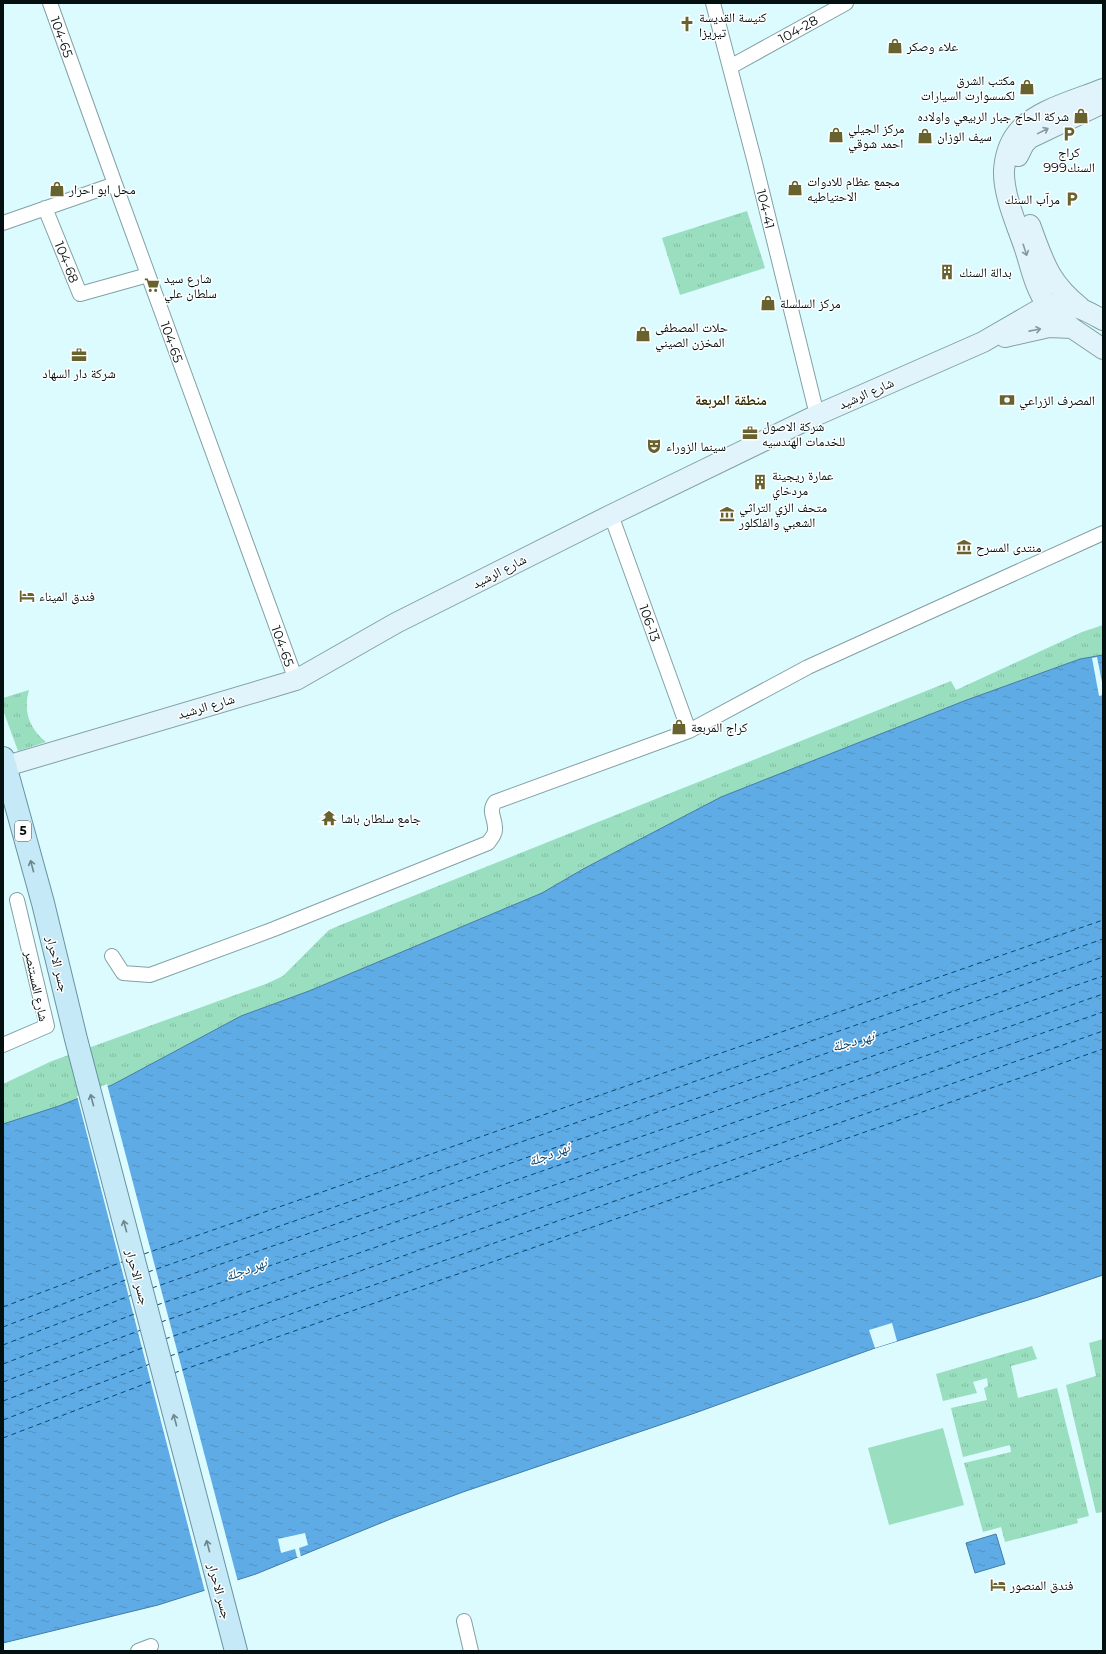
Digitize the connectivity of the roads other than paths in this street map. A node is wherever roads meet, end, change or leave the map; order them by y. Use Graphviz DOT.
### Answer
graph roads {
  1 [pos="50,3"];
  2 [pos="713,3"];
  3 [pos="846,3"];
  4 [pos="730,67"];
  5 [pos="1103,89"];
  6 [pos="1103,103"];
  7 [pos="115,184"];
  8 [pos="46,208"];
  9 [pos="3,223"];
  10 [pos="1033,273"];
  11 [pos="148,275"];
  12 [pos="1048,305"];
  13 [pos="1093,314"];
  14 [pos="1012,325"];
  15 [pos="1078,333"];
  16 [pos="983,342"];
  17 [pos="1103,349"];
  18 [pos="817,415"];
  19 [pos="611,515"];
  20 [pos="1103,533"];
  21 [pos="296,680"];
  22 [pos="690,731"];
  23 [pos="4,764"];
  24 [pos="17,900"];
  25 [pos="112,956"];
  26 [pos="3,1045"];
  27 [pos="464,1621"];
  28 [pos="236,1651"];
  29 [pos="471,1651"];
  1 -- 7 [label="street, 104-65"];
  2 -- 4 [label="street, 104-41"];
  3 -- 4 [label="street, 104-28"];
  4 -- 18 [label="street, 104-41"];
  5 -- 10 [label="main road, شارع الرشيد, one-way"];
  13 -- 6 [label="main road, one-way"];
  7 -- 8 [label="street"];
  7 -- 11 [label="street, 104-65"];
  8 -- 9 [label="street"];
  8 -- 11 [label="street, 104-68"];
  10 -- 12 [label="main road, شارع الرشيد"];
  10 -- 14 [label="main road"];
  11 -- 21 [label="street, 104-65"];
  12 -- 13 [label="main road, شارع الرشيد"];
  12 -- 14 [label="main road, شارع الرشيد"];
  12 -- 15 [label="main road, شارع الرشيد"];
  13 -- 15 [label="main road"];
  14 -- 16 [label="main road, شارع الرشيد"];
  16 -- 15 [label="main road, شارع الرشيد, one-way"];
  15 -- 17 [label="main road, شارع الرشيد"];
  16 -- 18 [label="main road, شارع الرشيد"];
  18 -- 19 [label="main road, شارع الرشيد"];
  19 -- 21 [label="main road, شارع الرشيد"];
  19 -- 22 [label="street, 106-13"];
  20 -- 22 [label="street"];
  21 -- 23 [label="main road, شارع الرشيد"];
  22 -- 25 [label="street"];
  28 -- 23 [label="main road, جسر الاحرار / 5, one-way"];
  24 -- 26 [label="street, شارع المستنصر"];
  27 -- 29 [label="street"];
}
